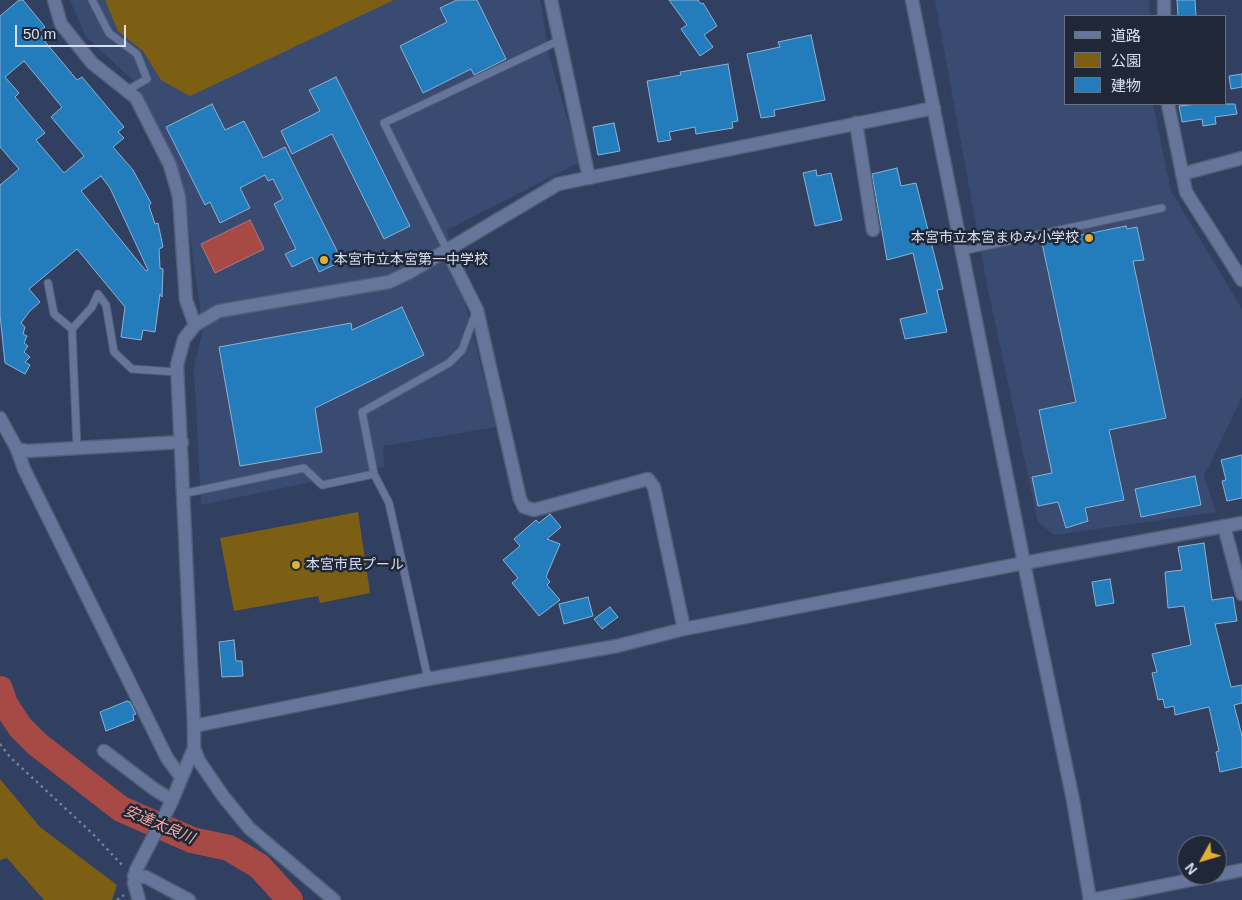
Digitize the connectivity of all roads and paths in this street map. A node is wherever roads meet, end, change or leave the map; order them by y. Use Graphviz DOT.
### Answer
graph roads {
  1 [pos="54,0"];
  2 [pos="92,0"];
  3 [pos="551,0"];
  4 [pos="912,0"];
  5 [pos="1164,0"];
  6 [pos="1164,15"];
  7 [pos="560,40"];
  8 [pos="126,91"];
  9 [pos="1168,105"];
  10 [pos="934,108"];
  11 [pos="856,123"];
  12 [pos="1242,158"];
  13 [pos="1182,174"];
  14 [pos="589,178"];
  15 [pos="1162,208"];
  16 [pos="873,230"];
  17 [pos="447,250"];
  18 [pos="962,251"];
  19 [pos="1242,280"];
  20 [pos="48,283"];
  21 [pos="477,310"];
  22 [pos="196,325"];
  23 [pos="72,329"];
  24 [pos="178,372"];
  25 [pos="0,418"];
  26 [pos="182,442"];
  27 [pos="17,448"];
  28 [pos="77,448"];
  29 [pos="374,474"];
  30 [pos="182,494"];
  31 [pos="1242,523"];
  32 [pos="1224,526"];
  33 [pos="1024,563"];
  34 [pos="1242,594"];
  35 [pos="684,630"];
  36 [pos="428,679"];
  37 [pos="194,726"];
  38 [pos="0,744"];
  39 [pos="194,748"];
  40 [pos="104,751"];
  41 [pos="181,777"];
  42 [pos="172,802"];
  43 [pos="1242,870"];
  44 [pos="135,873"];
  45 [pos="1227,873"];
  46 [pos="1177,883"];
  47 [pos="139,900"];
  48 [pos="189,900"];
  49 [pos="334,900"];
  50 [pos="1091,900"];
  1 -- 8 [label="street"];
  2 -- 8 [label="lane"];
  3 -- 7 [label="street"];
  4 -- 10 [label="street"];
  5 -- 6 [label="street"];
  7 -- 14 [label="street"];
  7 -- 17 [label="lane"];
  8 -- 22 [label="street"];
  9 -- 13 [label="street"];
  10 -- 11 [label="street"];
  10 -- 18 [label="street"];
  11 -- 14 [label="street"];
  11 -- 16 [label="street"];
  12 -- 13 [label="street"];
  13 -- 19 [label="street"];
  14 -- 17 [label="street"];
  15 -- 18 [label="lane"];
  17 -- 21 [label="street"];
  17 -- 22 [label="street"];
  18 -- 33 [label="street"];
  20 -- 23 [label="lane"];
  21 -- 29 [label="lane"];
  21 -- 35 [label="street"];
  22 -- 24 [label="street"];
  23 -- 24 [label="lane"];
  23 -- 28 [label="lane"];
  24 -- 26 [label="street"];
  25 -- 27 [label="street"];
  26 -- 28 [label="street"];
  26 -- 30 [label="street"];
  27 -- 28 [label="street"];
  27 -- 41 [label="street"];
  29 -- 30 [label="lane"];
  29 -- 36 [label="lane"];
  30 -- 37 [label="street"];
  31 -- 32 [label="street"];
  32 -- 33 [label="street"];
  32 -- 34 [label="street"];
  33 -- 35 [label="street"];
  33 -- 50 [label="street"];
  35 -- 36 [label="street"];
  36 -- 37 [label="street"];
  37 -- 39 [label="street"];
  38 -- 44 [label="path"];
  39 -- 41 [label="street"];
  39 -- 49 [label="street"];
  40 -- 42 [label="street"];
  41 -- 42 [label="street"];
  42 -- 44 [label="street"];
  43 -- 45 [label="street"];
  44 -- 47 [label="street"];
  44 -- 48 [label="street"];
  46 -- 50 [label="street"];
}
